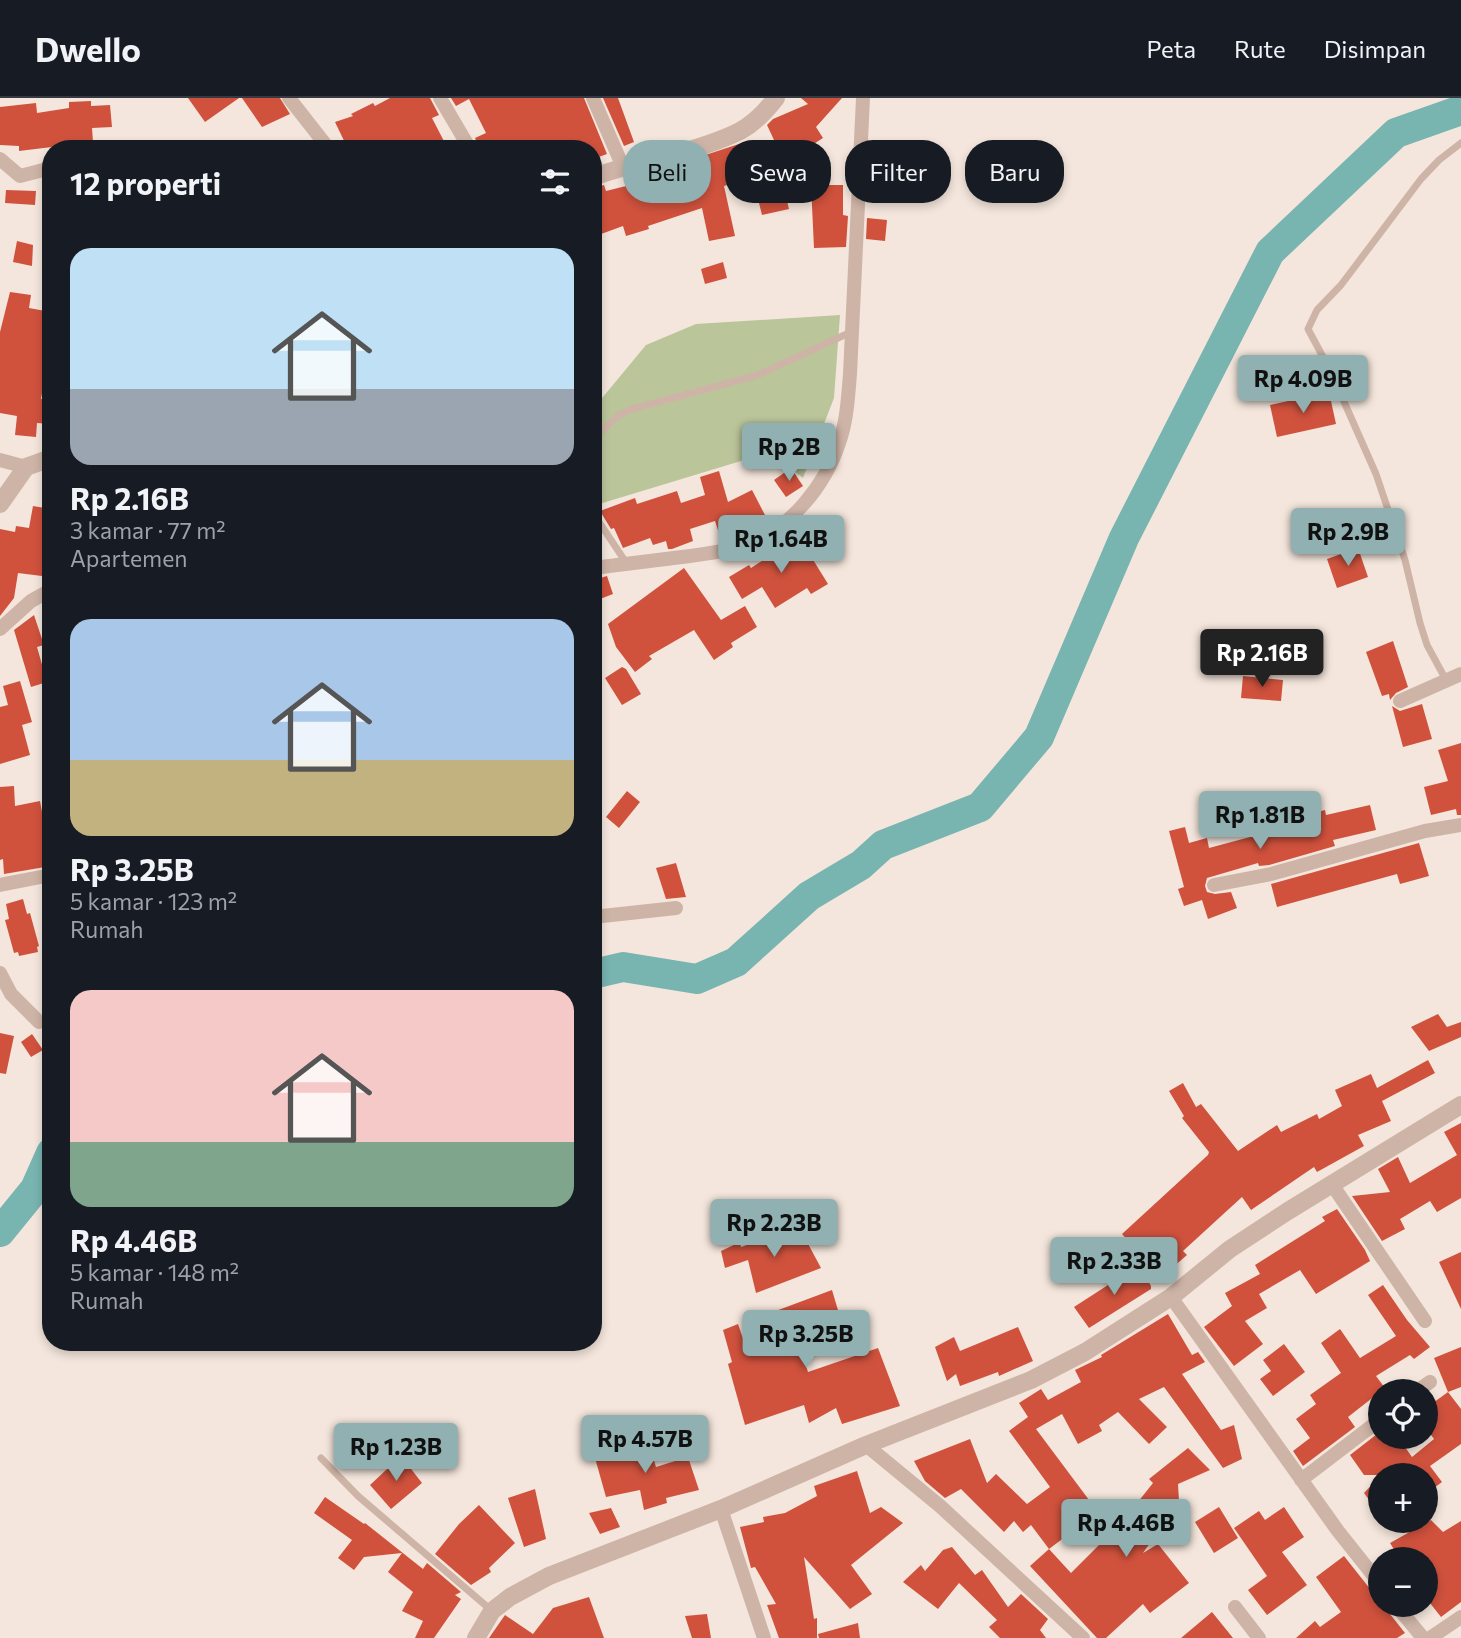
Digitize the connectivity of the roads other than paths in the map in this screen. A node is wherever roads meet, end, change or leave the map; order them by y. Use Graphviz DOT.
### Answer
graph roads {
  1 [pos="289,98"];
  2 [pos="440,98"];
  3 [pos="593,98"];
  4 [pos="863,98"];
  5 [pos="769,102"];
  6 [pos="322,140"];
  7 [pos="465,140"];
  8 [pos="711,142"];
  9 [pos="1461,143"];
  10 [pos="0,159"];
  11 [pos="623,166"];
  12 [pos="42,170"];
  13 [pos="602,174"];
  14 [pos="852,331"];
  15 [pos="602,431"];
  16 [pos="0,460"];
  17 [pos="42,461"];
  18 [pos="26,467"];
  19 [pos="0,504"];
  20 [pos="602,526"];
  21 [pos="628,564"];
  22 [pos="602,567"];
  23 [pos="42,595"];
  24 [pos="0,629"];
  25 [pos="1457,679"];
  26 [pos="1400,701"];
  27 [pos="1461,825"];
  28 [pos="42,877"];
  29 [pos="1214,885"];
  30 [pos="0,886"];
  31 [pos="676,908"];
  32 [pos="602,916"];
  33 [pos="0,974"];
  34 [pos="39,1022"];
  35 [pos="1461,1105"];
  36 [pos="1331,1183"];
  37 [pos="1171,1297"];
  38 [pos="1425,1321"];
  39 [pos="1368,1429"];
  40 [pos="866,1445"];
  41 [pos="321,1458"];
  42 [pos="1301,1480"];
  43 [pos="721,1508"];
  44 [pos="1368,1569"];
  45 [pos="1235,1607"];
  46 [pos="492,1611"];
  47 [pos="1406,1617"];
  48 [pos="1461,1617"];
  49 [pos="476,1638"];
  50 [pos="764,1638"];
  51 [pos="1083,1638"];
  52 [pos="1259,1638"];
  53 [pos="1423,1638"];
  54 [pos="1430,1638"];
  1 -- 6 [label="street"];
  2 -- 7 [label="street"];
  3 -- 11 [label="street"];
  4 -- 14 [label="street"];
  5 -- 8 [label="street"];
  9 -- 25 [label="lane"];
  10 -- 12 [label="street"];
  11 -- 13 [label="street"];
  14 -- 15 [label="lane"];
  14 -- 21 [label="street"];
  16 -- 18 [label="street"];
  17 -- 18 [label="street"];
  18 -- 19 [label="street"];
  20 -- 21 [label="lane"];
  21 -- 22 [label="street"];
  23 -- 24 [label="street"];
  25 -- 26 [label="street"];
  27 -- 29 [label="street"];
  28 -- 30 [label="street"];
  31 -- 32 [label="street"];
  33 -- 34 [label="street"];
  35 -- 36 [label="street"];
  36 -- 37 [label="street"];
  36 -- 38 [label="street"];
  37 -- 40 [label="street"];
  37 -- 42 [label="street"];
  39 -- 42 [label="street"];
  40 -- 43 [label="street"];
  40 -- 51 [label="street"];
  41 -- 46 [label="lane"];
  42 -- 44 [label="street"];
  43 -- 46 [label="street"];
  43 -- 50 [label="street"];
  45 -- 52 [label="street"];
  46 -- 49 [label="street"];
  47 -- 53 [label="street"];
  48 -- 54 [label="street"];
}
